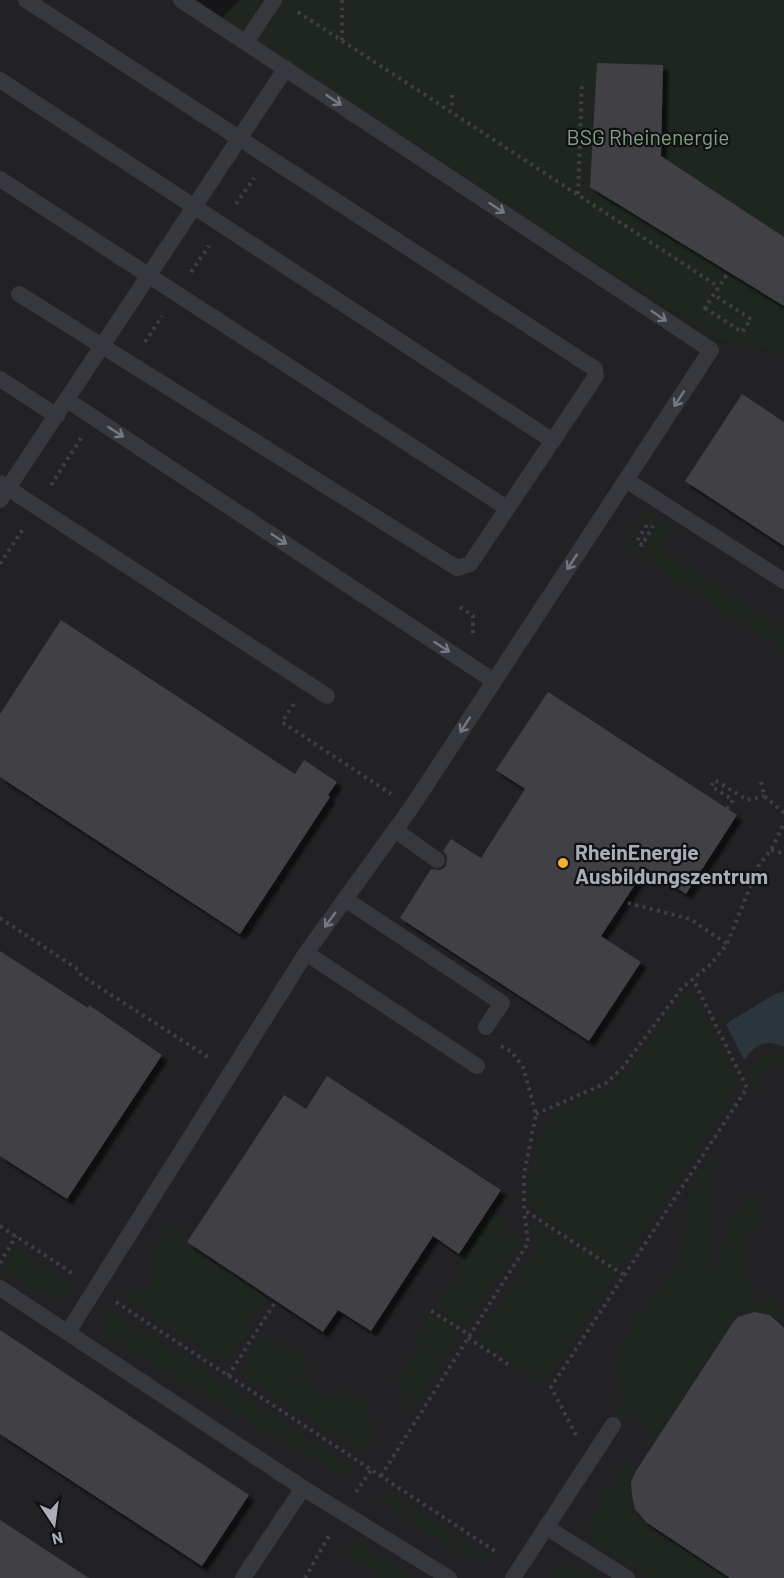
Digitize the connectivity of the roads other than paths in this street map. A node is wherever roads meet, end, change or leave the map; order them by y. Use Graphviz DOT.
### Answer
graph roads {
  1 [pos="26,0"];
  2 [pos="181,0"];
  3 [pos="281,3"];
  4 [pos="246,42"];
  5 [pos="286,68"];
  6 [pos="0,80"];
  7 [pos="239,137"];
  8 [pos="0,179"];
  9 [pos="195,206"];
  10 [pos="148,276"];
  11 [pos="19,294"];
  12 [pos="102,347"];
  13 [pos="0,379"];
  14 [pos="67,400"];
  15 [pos="57,416"];
  16 [pos="553,441"];
  17 [pos="626,480"];
  18 [pos="3,490"];
  19 [pos="507,508"];
  20 [pos="784,581"];
  21 [pos="494,681"];
  22 [pos="327,696"];
  23 [pos="395,830"];
  24 [pos="437,860"];
  25 [pos="345,899"];
  26 [pos="306,953"];
  27 [pos="486,1027"];
  28 [pos="477,1066"];
  29 [pos="0,1288"];
  30 [pos="68,1332"];
  31 [pos="613,1425"];
  32 [pos="303,1488"];
  33 [pos="546,1527"];
  34 [pos="517,1573"];
  35 [pos="243,1578"];
  36 [pos="450,1578"];
  37 [pos="627,1578"];
  1 -- 7 [label="lane"];
  2 -- 4 [label="lane"];
  3 -- 4 [label="lane"];
  4 -- 5 [label="lane"];
  5 -- 7 [label="lane"];
  5 -- 17 [label="lane, one-way"];
  6 -- 9 [label="lane"];
  7 -- 9 [label="lane"];
  7 -- 16 [label="lane"];
  8 -- 10 [label="lane"];
  9 -- 10 [label="lane"];
  9 -- 16 [label="lane"];
  10 -- 12 [label="lane"];
  10 -- 19 [label="lane"];
  11 -- 12 [label="lane"];
  12 -- 14 [label="lane"];
  12 -- 19 [label="lane"];
  13 -- 15 [label="lane"];
  14 -- 15 [label="lane"];
  14 -- 21 [label="lane, one-way"];
  15 -- 18 [label="lane"];
  16 -- 19 [label="lane"];
  17 -- 20 [label="lane"];
  17 -- 21 [label="lane, one-way"];
  18 -- 22 [label="lane"];
  21 -- 23 [label="lane, one-way"];
  23 -- 24 [label="lane"];
  23 -- 25 [label="lane"];
  25 -- 26 [label="lane, one-way"];
  25 -- 27 [label="lane"];
  26 -- 28 [label="lane"];
  26 -- 30 [label="lane"];
  29 -- 30 [label="lane"];
  30 -- 32 [label="lane"];
  31 -- 33 [label="lane"];
  32 -- 35 [label="lane"];
  32 -- 36 [label="lane"];
  33 -- 34 [label="lane"];
  33 -- 37 [label="lane"];
}
